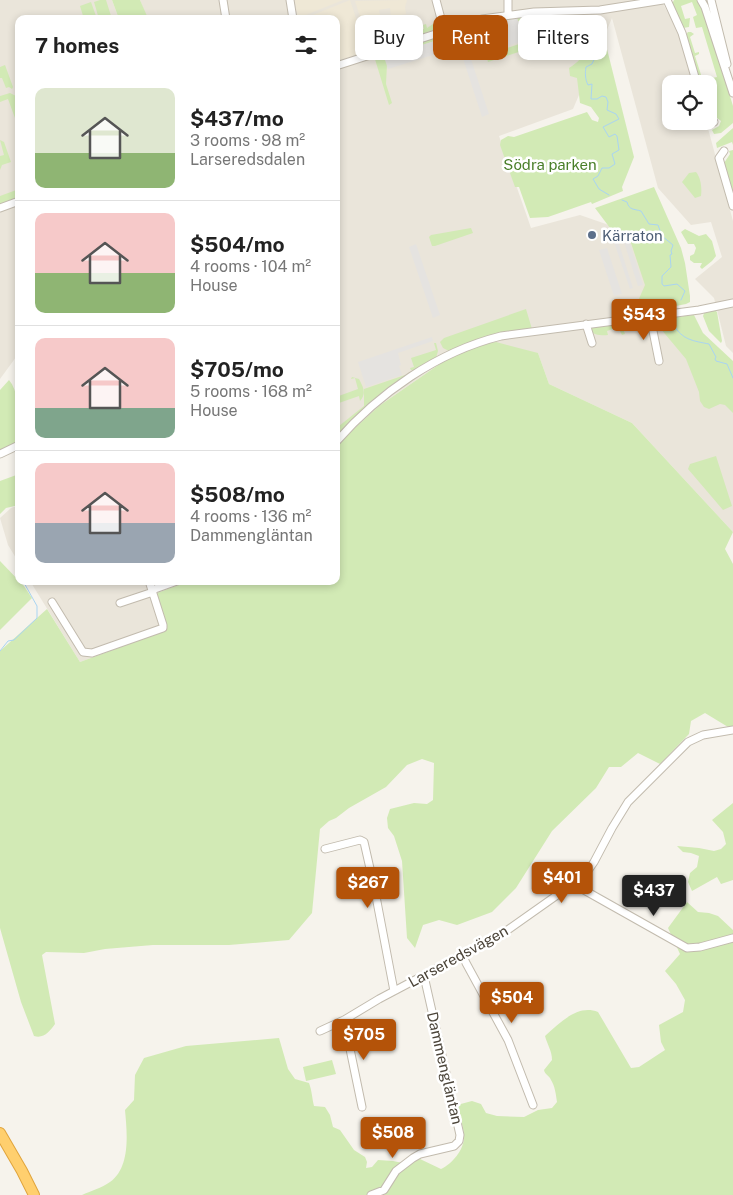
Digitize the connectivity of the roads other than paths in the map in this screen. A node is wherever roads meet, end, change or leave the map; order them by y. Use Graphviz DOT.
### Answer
graph roads {
  1 [pos="223,0"];
  2 [pos="290,0"];
  3 [pos="436,0"];
  4 [pos="508,0"];
  5 [pos="663,0"];
  6 [pos="667,0"];
  7 [pos="701,0"];
  8 [pos="711,0"];
  9 [pos="646,2"];
  10 [pos="225,15"];
  11 [pos="292,15"];
  12 [pos="440,15"];
  13 [pos="508,15"];
  14 [pos="433,34"];
  15 [pos="340,65"];
  16 [pos="694,75"];
  17 [pos="730,82"];
  18 [pos="733,92"];
  19 [pos="724,151"];
  20 [pos="15,202"];
  21 [pos="733,206"];
  22 [pos="0,208"];
  23 [pos="733,303"];
  24 [pos="650,316"];
  25 [pos="586,324"];
  26 [pos="592,343"];
  27 [pos="659,361"];
  28 [pos="340,437"];
  29 [pos="15,447"];
  30 [pos="0,454"];
  31 [pos="150,585"];
  32 [pos="167,585"];
  33 [pos="152,591"];
  34 [pos="52,602"];
  35 [pos="120,603"];
  36 [pos="733,730"];
  37 [pos="325,849"];
  38 [pos="576,881"];
  39 [pos="733,938"];
  40 [pos="462,954"];
  41 [pos="424,976"];
  42 [pos="394,991"];
  43 [pos="344,1020"];
  44 [pos="320,1031"];
  45 [pos="532,1105"];
  46 [pos="362,1107"];
  47 [pos="0,1133"];
  48 [pos="34,1195"];
  49 [pos="370,1195"];
  1 -- 10 [label="street"];
  2 -- 11 [label="street"];
  3 -- 12 [label="street"];
  4 -- 13 [label="street"];
  5 -- 9 [label="street"];
  6 -- 16 [label="street"];
  7 -- 17 [label="street"];
  8 -- 17 [label="street"];
  9 -- 13 [label="street"];
  14 -- 15 [label="street"];
  17 -- 18 [label="street"];
  19 -- 21 [label="street"];
  20 -- 22 [label="street"];
  23 -- 24 [label="street"];
  24 -- 25 [label="street"];
  24 -- 27 [label="street"];
  25 -- 26 [label="street"];
  25 -- 28 [label="street"];
  29 -- 30 [label="street"];
  31 -- 33 [label="street"];
  32 -- 33 [label="street"];
  33 -- 34 [label="street"];
  33 -- 35 [label="street"];
  36 -- 38 [label="street, Larseredsvägen"];
  37 -- 42 [label="street"];
  38 -- 39 [label="street"];
  38 -- 40 [label="street, Larseredsvägen"];
  40 -- 41 [label="street, Larseredsvägen"];
  40 -- 45 [label="street"];
  41 -- 42 [label="street, Larseredsvägen"];
  41 -- 49 [label="street, Dammengläntan"];
  42 -- 43 [label="street, Larseredsvägen"];
  43 -- 44 [label="street, Larseredsvägen"];
  43 -- 46 [label="street"];
  47 -- 48 [label="highway"];
}
